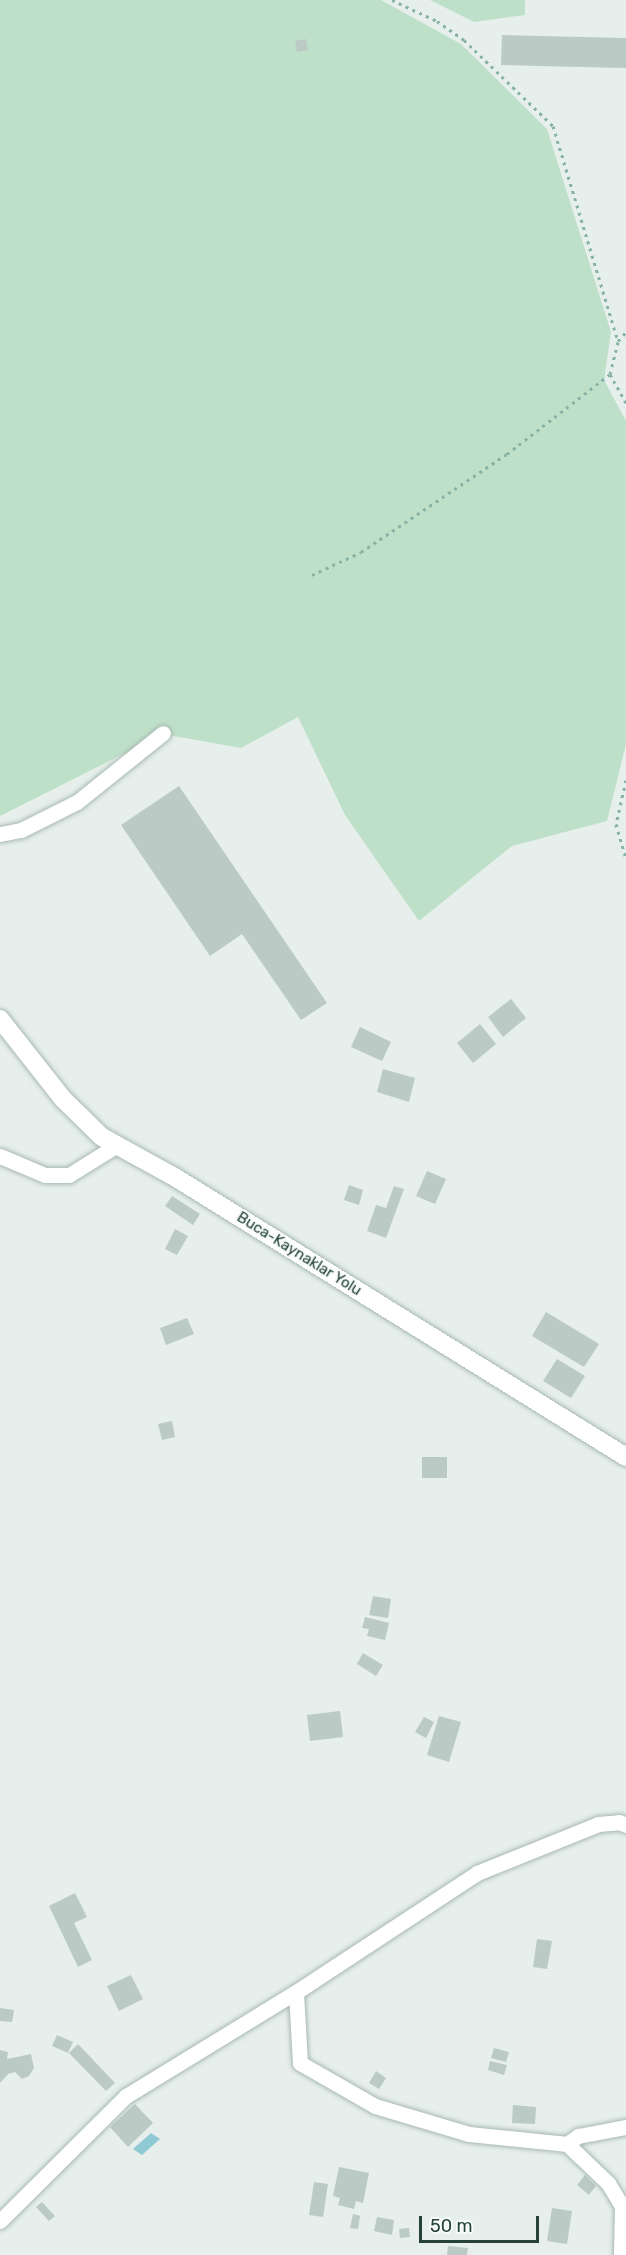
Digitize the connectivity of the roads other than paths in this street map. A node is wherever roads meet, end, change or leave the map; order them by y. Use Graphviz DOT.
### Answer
graph roads {
  1 [pos="163,734"];
  2 [pos="0,834"];
  3 [pos="0,1019"];
  4 [pos="117,1145"];
  5 [pos="0,1156"];
  6 [pos="626,1457"];
  7 [pos="626,1825"];
  8 [pos="296,1992"];
  9 [pos="626,2127"];
  10 [pos="567,2145"];
  11 [pos="0,2221"];
  12 [pos="621,2255"];
  1 -- 2 [label="street"];
  3 -- 4 [label="street, Buca-Kaynaklar Yolu"];
  4 -- 5 [label="street"];
  4 -- 6 [label="street, Buca-Kaynaklar Yolu"];
  7 -- 8 [label="street"];
  8 -- 10 [label="street"];
  8 -- 11 [label="street"];
  9 -- 10 [label="street"];
  10 -- 12 [label="street"];
}
